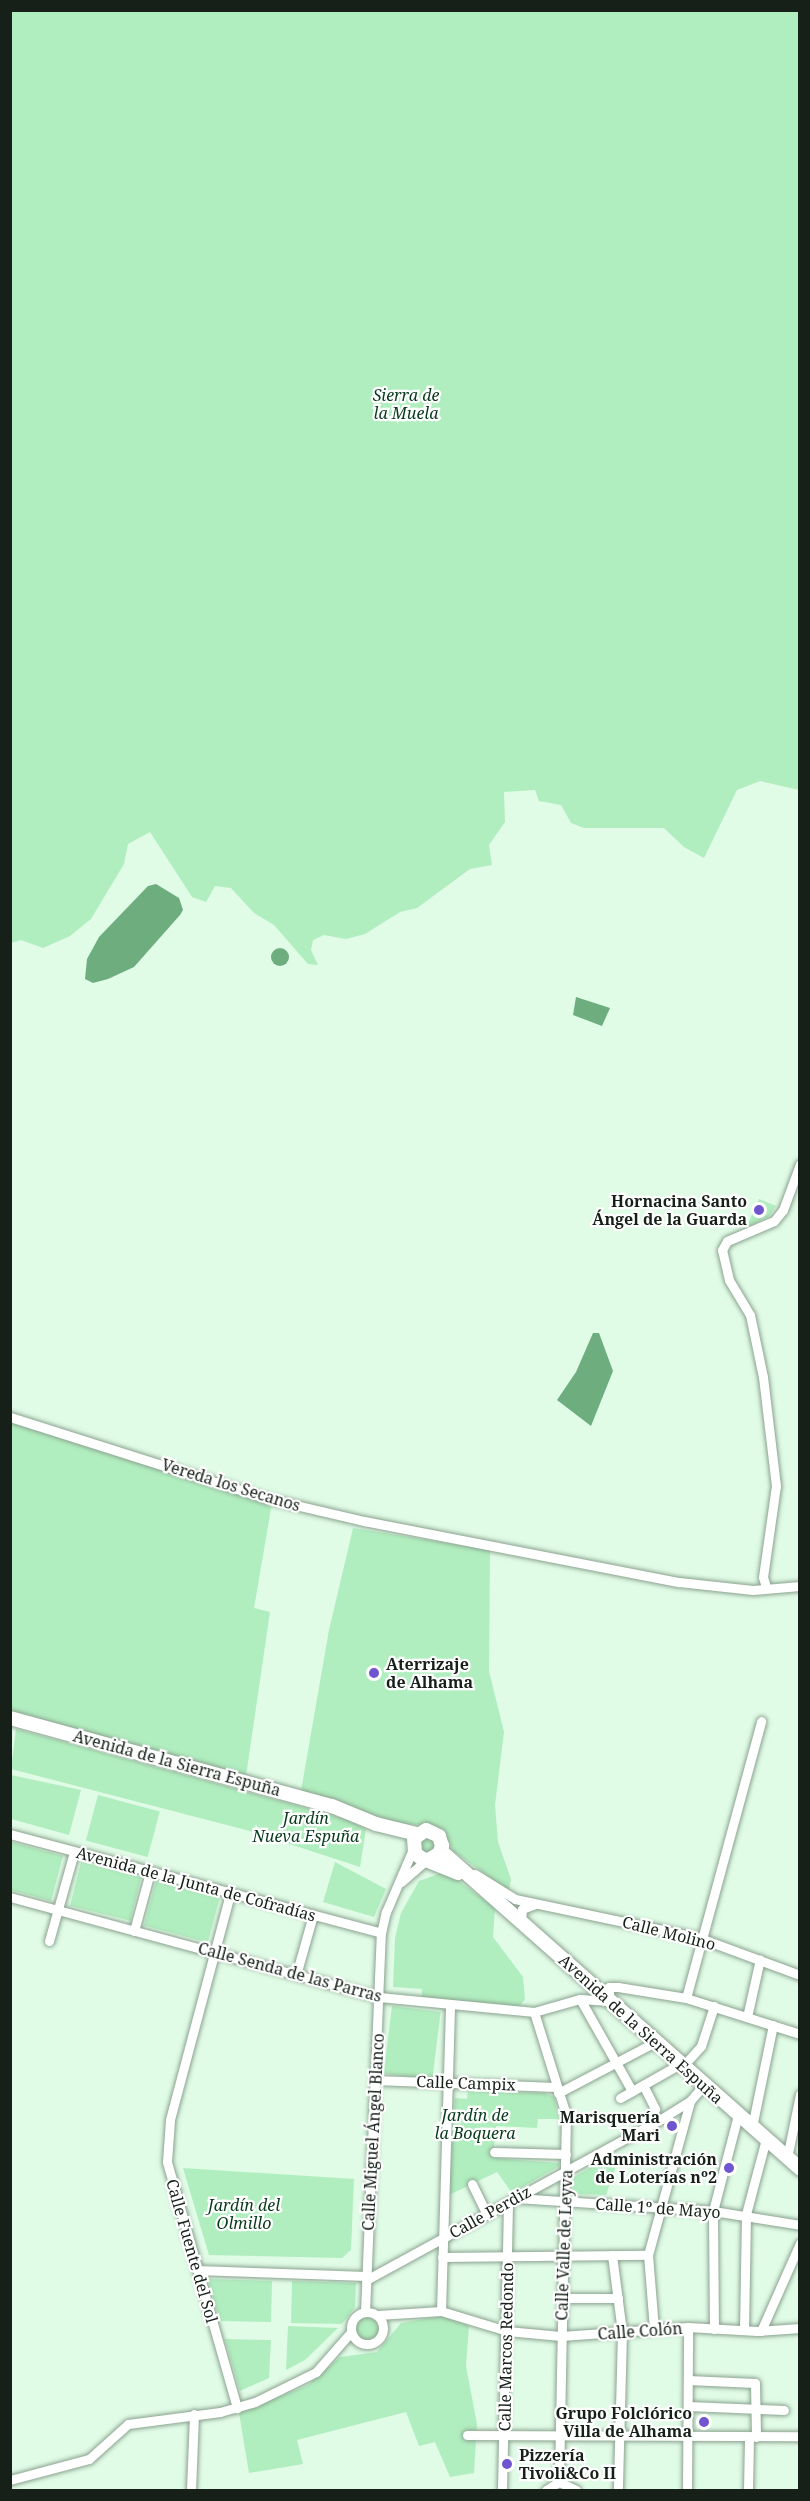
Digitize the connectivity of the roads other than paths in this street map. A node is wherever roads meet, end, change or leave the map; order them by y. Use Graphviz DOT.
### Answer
graph roads {
  1 [pos="800,1164"];
  2 [pos="10,1417"];
  3 [pos="800,1586"];
  4 [pos="766,1587"];
  5 [pos="10,1718"];
  6 [pos="761,1720"];
  7 [pos="10,1834"];
  8 [pos="414,1843"];
  9 [pos="442,1848"];
  10 [pos="74,1852"];
  11 [pos="427,1860"];
  12 [pos="150,1872"];
  13 [pos="400,1884"];
  14 [pos="482,1888"];
  15 [pos="230,1894"];
  16 [pos="10,1897"];
  17 [pos="535,1904"];
  18 [pos="58,1910"];
  19 [pos="313,1915"];
  20 [pos="521,1921"];
  21 [pos="134,1931"];
  22 [pos="381,1933"];
  23 [pos="700,1938"];
  24 [pos="49,1941"];
  25 [pos="216,1953"];
  26 [pos="759,1959"];
  27 [pos="296,1975"];
  28 [pos="800,1975"];
  29 [pos="379,1997"];
  30 [pos="686,1998"];
  31 [pos="580,1999"];
  32 [pos="609,2001"];
  33 [pos="450,2005"];
  34 [pos="714,2006"];
  35 [pos="534,2012"];
  36 [pos="747,2017"];
  37 [pos="773,2025"];
  38 [pos="800,2034"];
  39 [pos="656,2042"];
  40 [pos="616,2063"];
  41 [pos="681,2065"];
  42 [pos="375,2080"];
  43 [pos="447,2082"];
  44 [pos="643,2085"];
  45 [pos="704,2085"];
  46 [pos="557,2090"];
  47 [pos="632,2091"];
  48 [pos="800,2094"];
  49 [pos="620,2098"];
  50 [pos="690,2102"];
  51 [pos="798,2108"];
  52 [pos="655,2109"];
  53 [pos="738,2115"];
  54 [pos="752,2127"];
  55 [pos="766,2139"];
  56 [pos="494,2152"];
  57 [pos="566,2154"];
  58 [pos="787,2158"];
  59 [pos="800,2169"];
  60 [pos="567,2170"];
  61 [pos="472,2184"];
  62 [pos="512,2200"];
  63 [pos="565,2201"];
  64 [pos="662,2207"];
  65 [pos="712,2211"];
  66 [pos="746,2214"];
  67 [pos="487,2215"];
  68 [pos="800,2225"];
  69 [pos="443,2238"];
  70 [pos="800,2243"];
  71 [pos="612,2255"];
  72 [pos="648,2255"];
  73 [pos="508,2256"];
  74 [pos="563,2256"];
  75 [pos="442,2257"];
  76 [pos="197,2271"];
  77 [pos="366,2278"];
  78 [pos="562,2298"];
  79 [pos="618,2298"];
  80 [pos="441,2311"];
  81 [pos="365,2312"];
  82 [pos="411,2313"];
  83 [pos="378,2315"];
  84 [pos="800,2319"];
  85 [pos="688,2327"];
  86 [pos="797,2328"];
  87 [pos="654,2329"];
  88 [pos="714,2329"];
  89 [pos="384,2330"];
  90 [pos="744,2330"];
  91 [pos="507,2331"];
  92 [pos="761,2331"];
  93 [pos="351,2332"];
  94 [pos="622,2332"];
  95 [pos="561,2336"];
  96 [pos="361,2343"];
  97 [pos="339,2349"];
  98 [pos="688,2380"];
  99 [pos="688,2406"];
  100 [pos="237,2408"];
  101 [pos="755,2409"];
  102 [pos="784,2410"];
  103 [pos="194,2414"];
  104 [pos="467,2435"];
  105 [pos="800,2436"];
  106 [pos="559,2437"];
  107 [pos="619,2437"];
  108 [pos="503,2438"];
  109 [pos="687,2438"];
  110 [pos="753,2438"];
  111 [pos="10,2480"];
  112 [pos="559,2482"];
  113 [pos="191,2490"];
  114 [pos="502,2490"];
  115 [pos="546,2490"];
  116 [pos="576,2490"];
  117 [pos="618,2490"];
  118 [pos="687,2490"];
  119 [pos="748,2490"];
  1 -- 4 [label="street"];
  2 -- 4 [label="street, Vereda los Secanos"];
  3 -- 4 [label="street, Vereda los Secanos"];
  5 -- 8 [label="main road, Avenida de la Sierra Espuña"];
  6 -- 23 [label="street"];
  7 -- 10 [label="street, Avenida de la Junta de Cofradías"];
  8 -- 9 [label="main road, Avenida de la Sierra Espuña"];
  8 -- 11 [label="main road, Avenida de la Sierra Espuña"];
  8 -- 13 [label="street, Calle Miguel Ángel Blanco"];
  9 -- 11 [label="main road"];
  9 -- 14 [label="main road, Avenida de la Sierra Espuña"];
  9 -- 17 [label="street, Calle Molino"];
  10 -- 12 [label="street, Avenida de la Junta de Cofradías"];
  10 -- 18 [label="street"];
  11 -- 13 [label="street, Calle Miguel Ángel Blanco"];
  11 -- 14 [label="main road, Avenida de la Sierra Espuña"];
  12 -- 15 [label="street, Avenida de la Junta de Cofradías"];
  12 -- 21 [label="street"];
  13 -- 22 [label="street, Calle Miguel Ángel Blanco"];
  14 -- 20 [label="main road, Avenida de la Sierra Espuña"];
  15 -- 19 [label="street, Avenida de la Junta de Cofradías"];
  15 -- 25 [label="street, Calle Fuente del Sol"];
  16 -- 18 [label="street, Calle Senda de las Parras"];
  17 -- 20 [label="street"];
  17 -- 23 [label="street, Calle Molino"];
  18 -- 21 [label="street, Calle Senda de las Parras"];
  18 -- 24 [label="street"];
  19 -- 22 [label="street, Avenida de la Junta de Cofradías"];
  19 -- 27 [label="street"];
  20 -- 32 [label="main road, Avenida de la Sierra Espuña"];
  21 -- 25 [label="street, Calle Senda de las Parras"];
  22 -- 29 [label="street, Calle Miguel Ángel Blanco"];
  23 -- 26 [label="street, Calle Molino"];
  23 -- 30 [label="street"];
  25 -- 27 [label="street, Calle Senda de las Parras"];
  25 -- 76 [label="street, Calle Fuente del Sol"];
  26 -- 28 [label="street, Calle Molino"];
  26 -- 36 [label="street"];
  27 -- 29 [label="street, Calle Senda de las Parras"];
  29 -- 33 [label="street, Calle Senda de las Parras"];
  29 -- 42 [label="street, Calle Miguel Ángel Blanco"];
  30 -- 32 [label="street"];
  30 -- 34 [label="street"];
  31 -- 32 [label="street, Calle Senda de las Parras"];
  31 -- 35 [label="street, Calle Senda de las Parras"];
  31 -- 40 [label="street"];
  32 -- 39 [label="main road, Avenida de la Sierra Espuña"];
  33 -- 35 [label="street, Calle Senda de las Parras"];
  33 -- 43 [label="street"];
  34 -- 36 [label="street"];
  34 -- 41 [label="street"];
  35 -- 46 [label="street, Calle Valle de Leyva"];
  36 -- 37 [label="street"];
  37 -- 38 [label="street"];
  37 -- 54 [label="street"];
  39 -- 40 [label="street, Calle Campix"];
  39 -- 41 [label="main road, Avenida de la Sierra Espuña"];
  40 -- 46 [label="street, Calle Campix"];
  40 -- 47 [label="street"];
  41 -- 44 [label="street"];
  41 -- 45 [label="main road, Avenida de la Sierra Espuña"];
  42 -- 43 [label="street, Calle Campix"];
  42 -- 77 [label="street, Calle Miguel Ángel Blanco"];
  43 -- 46 [label="street, Calle Campix"];
  43 -- 69 [label="street"];
  44 -- 47 [label="street"];
  44 -- 52 [label="street"];
  45 -- 50 [label="street, Calle Perdiz"];
  45 -- 53 [label="main road, Avenida de la Sierra Espuña"];
  46 -- 57 [label="street, Calle Valle de Leyva"];
  47 -- 49 [label="street"];
  48 -- 51 [label="street"];
  50 -- 60 [label="street, Calle Perdiz"];
  50 -- 64 [label="street"];
  51 -- 58 [label="street"];
  53 -- 54 [label="main road, Avenida de la Sierra Espuña"];
  53 -- 65 [label="street"];
  54 -- 55 [label="main road, Avenida de la Sierra Espuña"];
  55 -- 58 [label="main road, Avenida de la Sierra Espuña"];
  55 -- 66 [label="street"];
  56 -- 57 [label="street"];
  57 -- 60 [label="street, Calle Valle de Leyva"];
  58 -- 59 [label="main road, Avenida de la Sierra Espuña"];
  60 -- 62 [label="street, Calle Perdiz"];
  60 -- 63 [label="street, Calle Valle de Leyva"];
  61 -- 67 [label="street"];
  62 -- 63 [label="street, Calle 1º de Mayo"];
  62 -- 67 [label="street, Calle Perdiz"];
  62 -- 73 [label="street, Calle Marcos Redondo"];
  63 -- 64 [label="street, Calle 1º de Mayo"];
  63 -- 74 [label="street, Calle Valle de Leyva"];
  64 -- 65 [label="street, Calle 1º de Mayo"];
  64 -- 72 [label="street"];
  65 -- 66 [label="street, Calle 1º de Mayo"];
  65 -- 88 [label="street"];
  66 -- 68 [label="street, Calle 1º de Mayo"];
  66 -- 90 [label="street"];
  67 -- 69 [label="street, Calle Perdiz"];
  69 -- 75 [label="street"];
  69 -- 77 [label="street, Calle Perdiz"];
  70 -- 92 [label="street"];
  71 -- 72 [label="street"];
  71 -- 74 [label="street"];
  71 -- 79 [label="street"];
  72 -- 87 [label="street"];
  73 -- 74 [label="street"];
  73 -- 75 [label="street"];
  73 -- 91 [label="street, Calle Marcos Redondo"];
  74 -- 78 [label="street, Calle Valle de Leyva"];
  75 -- 80 [label="street"];
  76 -- 77 [label="street"];
  76 -- 100 [label="street, Calle Fuente del Sol"];
  77 -- 81 [label="street, Calle Miguel Ángel Blanco"];
  78 -- 79 [label="street"];
  78 -- 95 [label="street, Calle Valle de Leyva"];
  79 -- 94 [label="street"];
  80 -- 82 [label="street, Calle Colón"];
  80 -- 91 [label="street, Calle Colón"];
  81 -- 83 [label="street"];
  81 -- 93 [label="street"];
  82 -- 83 [label="street, Calle Colón"];
  82 -- 89 [label="street, Calle Colón"];
  83 -- 89 [label="street"];
  84 -- 86 [label="street"];
  85 -- 87 [label="street, Calle Colón"];
  85 -- 88 [label="street, Calle Colón"];
  85 -- 98 [label="street"];
  86 -- 92 [label="street, Calle Colón"];
  87 -- 94 [label="street, Calle Colón"];
  88 -- 90 [label="street, Calle Colón"];
  89 -- 96 [label="street"];
  90 -- 92 [label="street, Calle Colón"];
  91 -- 95 [label="street, Calle Colón"];
  91 -- 108 [label="street, Calle Marcos Redondo"];
  93 -- 96 [label="street"];
  93 -- 97 [label="street"];
  94 -- 95 [label="street, Calle Colón"];
  94 -- 107 [label="street"];
  95 -- 106 [label="street, Calle Valle de Leyva"];
  96 -- 97 [label="street"];
  97 -- 100 [label="street"];
  98 -- 99 [label="street"];
  98 -- 101 [label="street"];
  99 -- 101 [label="street"];
  99 -- 109 [label="street"];
  100 -- 103 [label="street"];
  101 -- 102 [label="street"];
  101 -- 110 [label="street"];
  103 -- 111 [label="street"];
  103 -- 113 [label="street"];
  104 -- 108 [label="street"];
  105 -- 110 [label="street"];
  106 -- 107 [label="street"];
  106 -- 108 [label="street"];
  106 -- 112 [label="street, Calle Valle de Leyva"];
  107 -- 109 [label="street"];
  107 -- 117 [label="street"];
  108 -- 114 [label="street, Calle Marcos Redondo"];
  109 -- 110 [label="street"];
  109 -- 118 [label="street"];
  110 -- 119 [label="street"];
  112 -- 115 [label="street"];
  112 -- 116 [label="street"];
}
